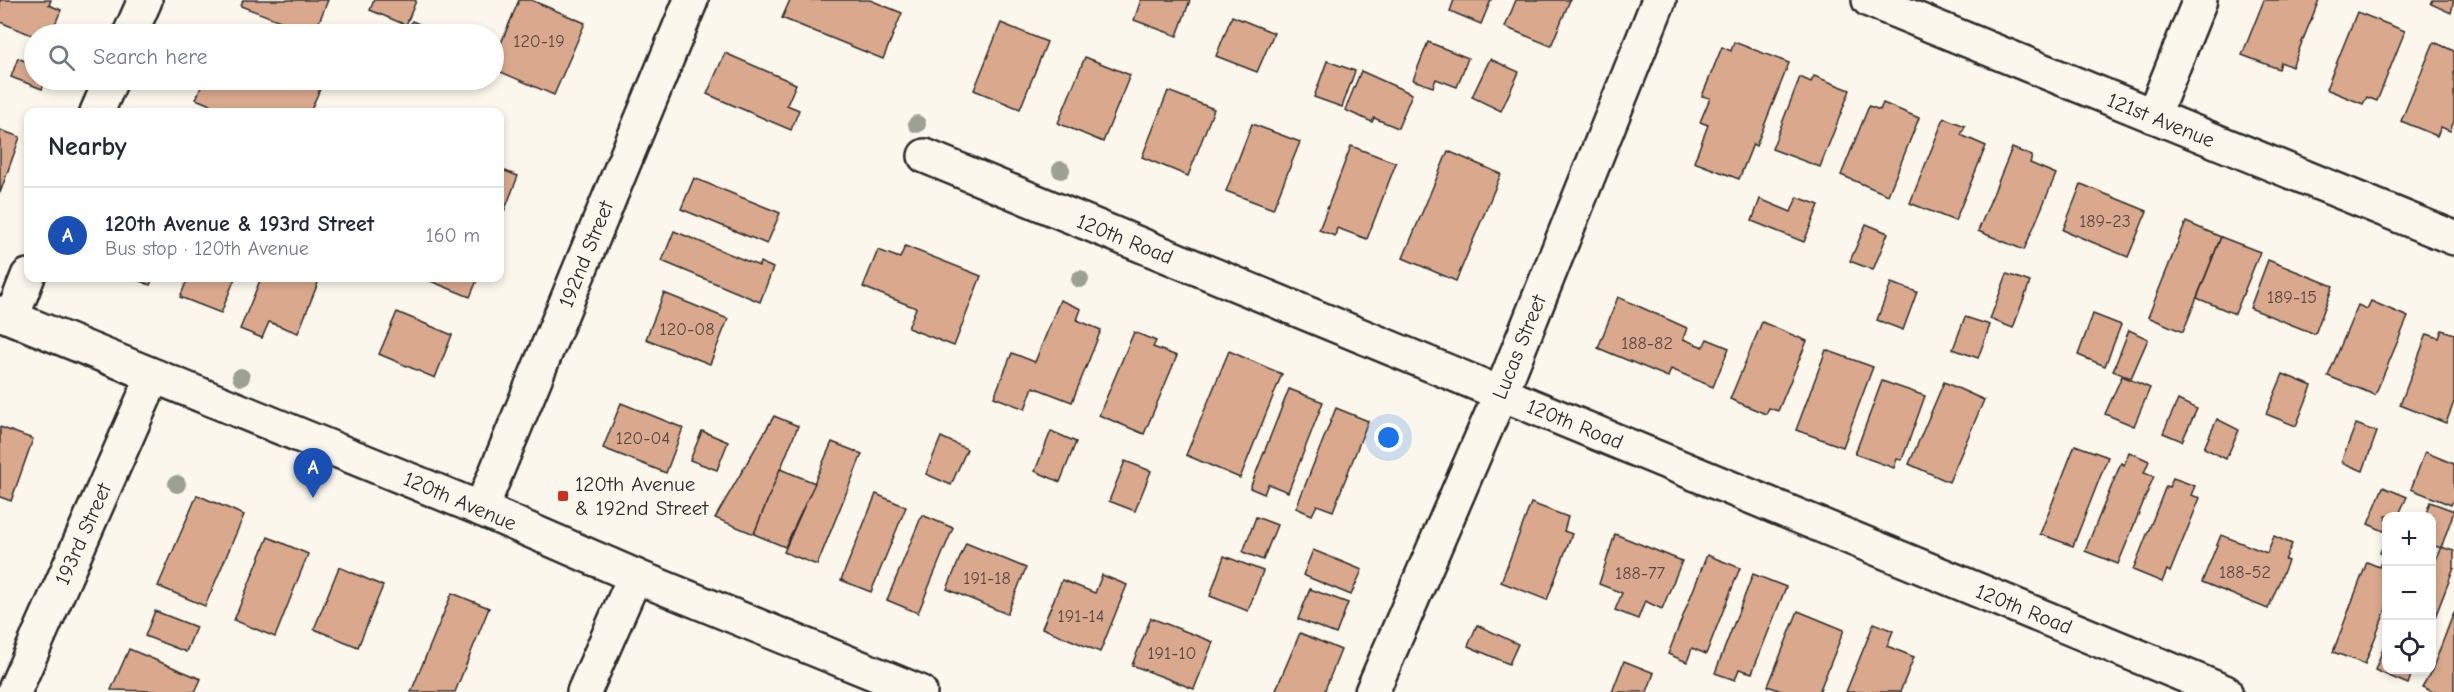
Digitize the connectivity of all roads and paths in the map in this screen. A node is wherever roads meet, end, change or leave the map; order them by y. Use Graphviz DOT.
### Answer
graph roads {
  1 [pos="144,0"];
  2 [pos="691,0"];
  3 [pos="1659,0"];
  4 [pos="1869,0"];
  5 [pos="2200,0"];
  6 [pos="134,24"];
  7 [pos="107,90"];
  8 [pos="99,108"];
  9 [pos="2153,116"];
  10 [pos="925,156"];
  11 [pos="2454,238"];
  12 [pos="25,282"];
  13 [pos="6,315"];
  14 [pos="153,377"];
  15 [pos="1501,393"];
  16 [pos="481,508"];
  17 [pos="635,576"];
  18 [pos="14,692"];
  19 [pos="584,692"];
  20 [pos="920,692"];
  21 [pos="1372,692"];
  22 [pos="2225,692"];
  1 -- 6 [label="street"];
  2 -- 16 [label="street, 192nd Street"];
  3 -- 15 [label="street, Lucas Street"];
  4 -- 9 [label="street, 121st Avenue"];
  5 -- 9 [label="street"];
  7 -- 8 [label="street"];
  9 -- 11 [label="street, 121st Avenue"];
  10 -- 15 [label="street, 120th Road"];
  12 -- 13 [label="street"];
  13 -- 14 [label="street, 120th Avenue"];
  14 -- 16 [label="street, 120th Avenue"];
  14 -- 18 [label="street, 193rd Street"];
  15 -- 21 [label="street, Lucas Street"];
  15 -- 22 [label="street, 120th Road"];
  16 -- 17 [label="street, 120th Avenue"];
  17 -- 19 [label="street"];
  17 -- 20 [label="street, 120th Avenue"];
}
